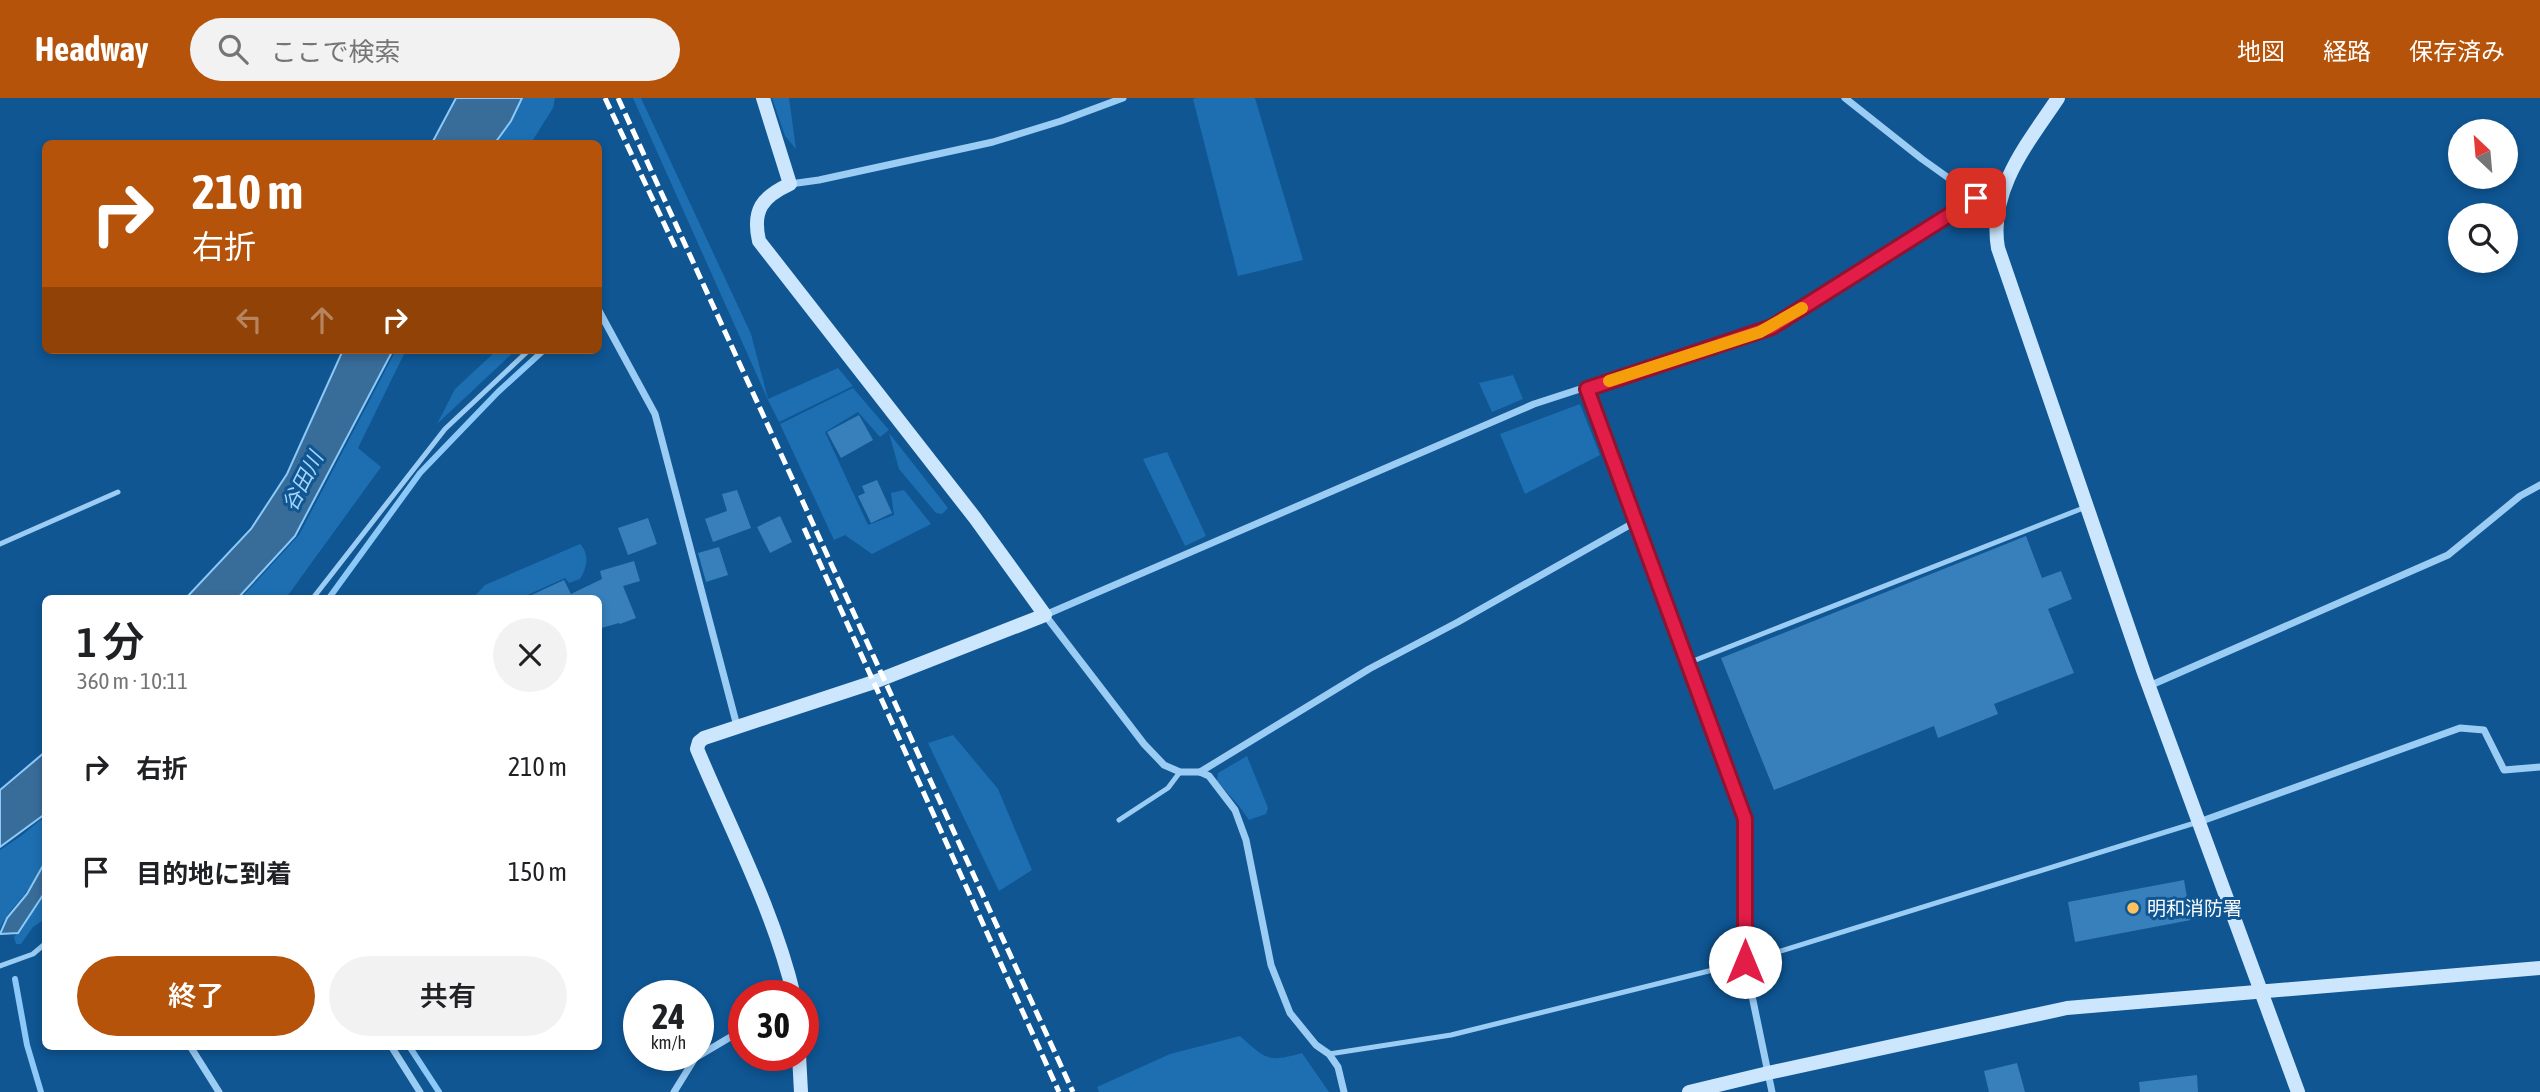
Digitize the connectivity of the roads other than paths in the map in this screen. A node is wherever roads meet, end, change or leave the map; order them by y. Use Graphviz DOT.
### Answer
graph roads {
  1 [pos="763,98"];
  2 [pos="1123,98"];
  3 [pos="1845,98"];
  4 [pos="2059,98"];
  5 [pos="790,184"];
  6 [pos="1976,198"];
  7 [pos="1996,212"];
  8 [pos="602,316"];
  9 [pos="525,354"];
  10 [pos="1587,389"];
  11 [pos="2540,485"];
  12 [pos="118,492"];
  13 [pos="2086,507"];
  14 [pos="1635,523"];
  15 [pos="0,544"];
  16 [pos="315,595"];
  17 [pos="1045,615"];
  18 [pos="1688,663"];
  19 [pos="2149,686"];
  20 [pos="737,726"];
  21 [pos="2540,767"];
  22 [pos="1180,772"];
  23 [pos="1200,772"];
  24 [pos="1119,820"];
  25 [pos="2199,822"];
  26 [pos="42,946"];
  27 [pos="1745,962"];
  28 [pos="0,966"];
  29 [pos="2540,968"];
  30 [pos="791,980"];
  31 [pos="2261,992"];
  32 [pos="728,1038"];
  33 [pos="193,1050"];
  34 [pos="394,1050"];
  35 [pos="1329,1054"];
  36 [pos="800,1071"];
  37 [pos="1768,1073"];
  38 [pos="219,1092"];
  39 [pos="420,1092"];
  40 [pos="674,1092"];
  41 [pos="801,1092"];
  42 [pos="1344,1092"];
  43 [pos="1689,1092"];
  44 [pos="1772,1092"];
  45 [pos="2298,1092"];
  1 -- 5 [label="street"];
  2 -- 5 [label="street"];
  3 -- 6 [label="street"];
  4 -- 7 [label="street"];
  5 -- 17 [label="street"];
  6 -- 7 [label="street"];
  6 -- 10 [label="street"];
  7 -- 13 [label="street"];
  8 -- 20 [label="street"];
  9 -- 16 [label="lane"];
  10 -- 14 [label="street"];
  10 -- 17 [label="street"];
  11 -- 19 [label="street"];
  12 -- 15 [label="lane"];
  13 -- 18 [label="lane"];
  13 -- 19 [label="street"];
  14 -- 18 [label="street"];
  14 -- 23 [label="street"];
  17 -- 20 [label="street"];
  17 -- 22 [label="street"];
  18 -- 27 [label="street"];
  19 -- 25 [label="street"];
  20 -- 30 [label="street"];
  21 -- 25 [label="street"];
  22 -- 23 [label="street"];
  22 -- 24 [label="lane"];
  23 -- 35 [label="street"];
  25 -- 27 [label="lane"];
  25 -- 31 [label="street"];
  26 -- 28 [label="lane"];
  27 -- 35 [label="lane"];
  27 -- 37 [label="street"];
  29 -- 31 [label="street"];
  31 -- 37 [label="street"];
  31 -- 45 [label="street"];
  32 -- 40 [label="street"];
  33 -- 38 [label="street"];
  34 -- 39 [label="street"];
  35 -- 42 [label="street"];
  36 -- 41 [label="street"];
  37 -- 43 [label="street"];
  37 -- 44 [label="street"];
}
